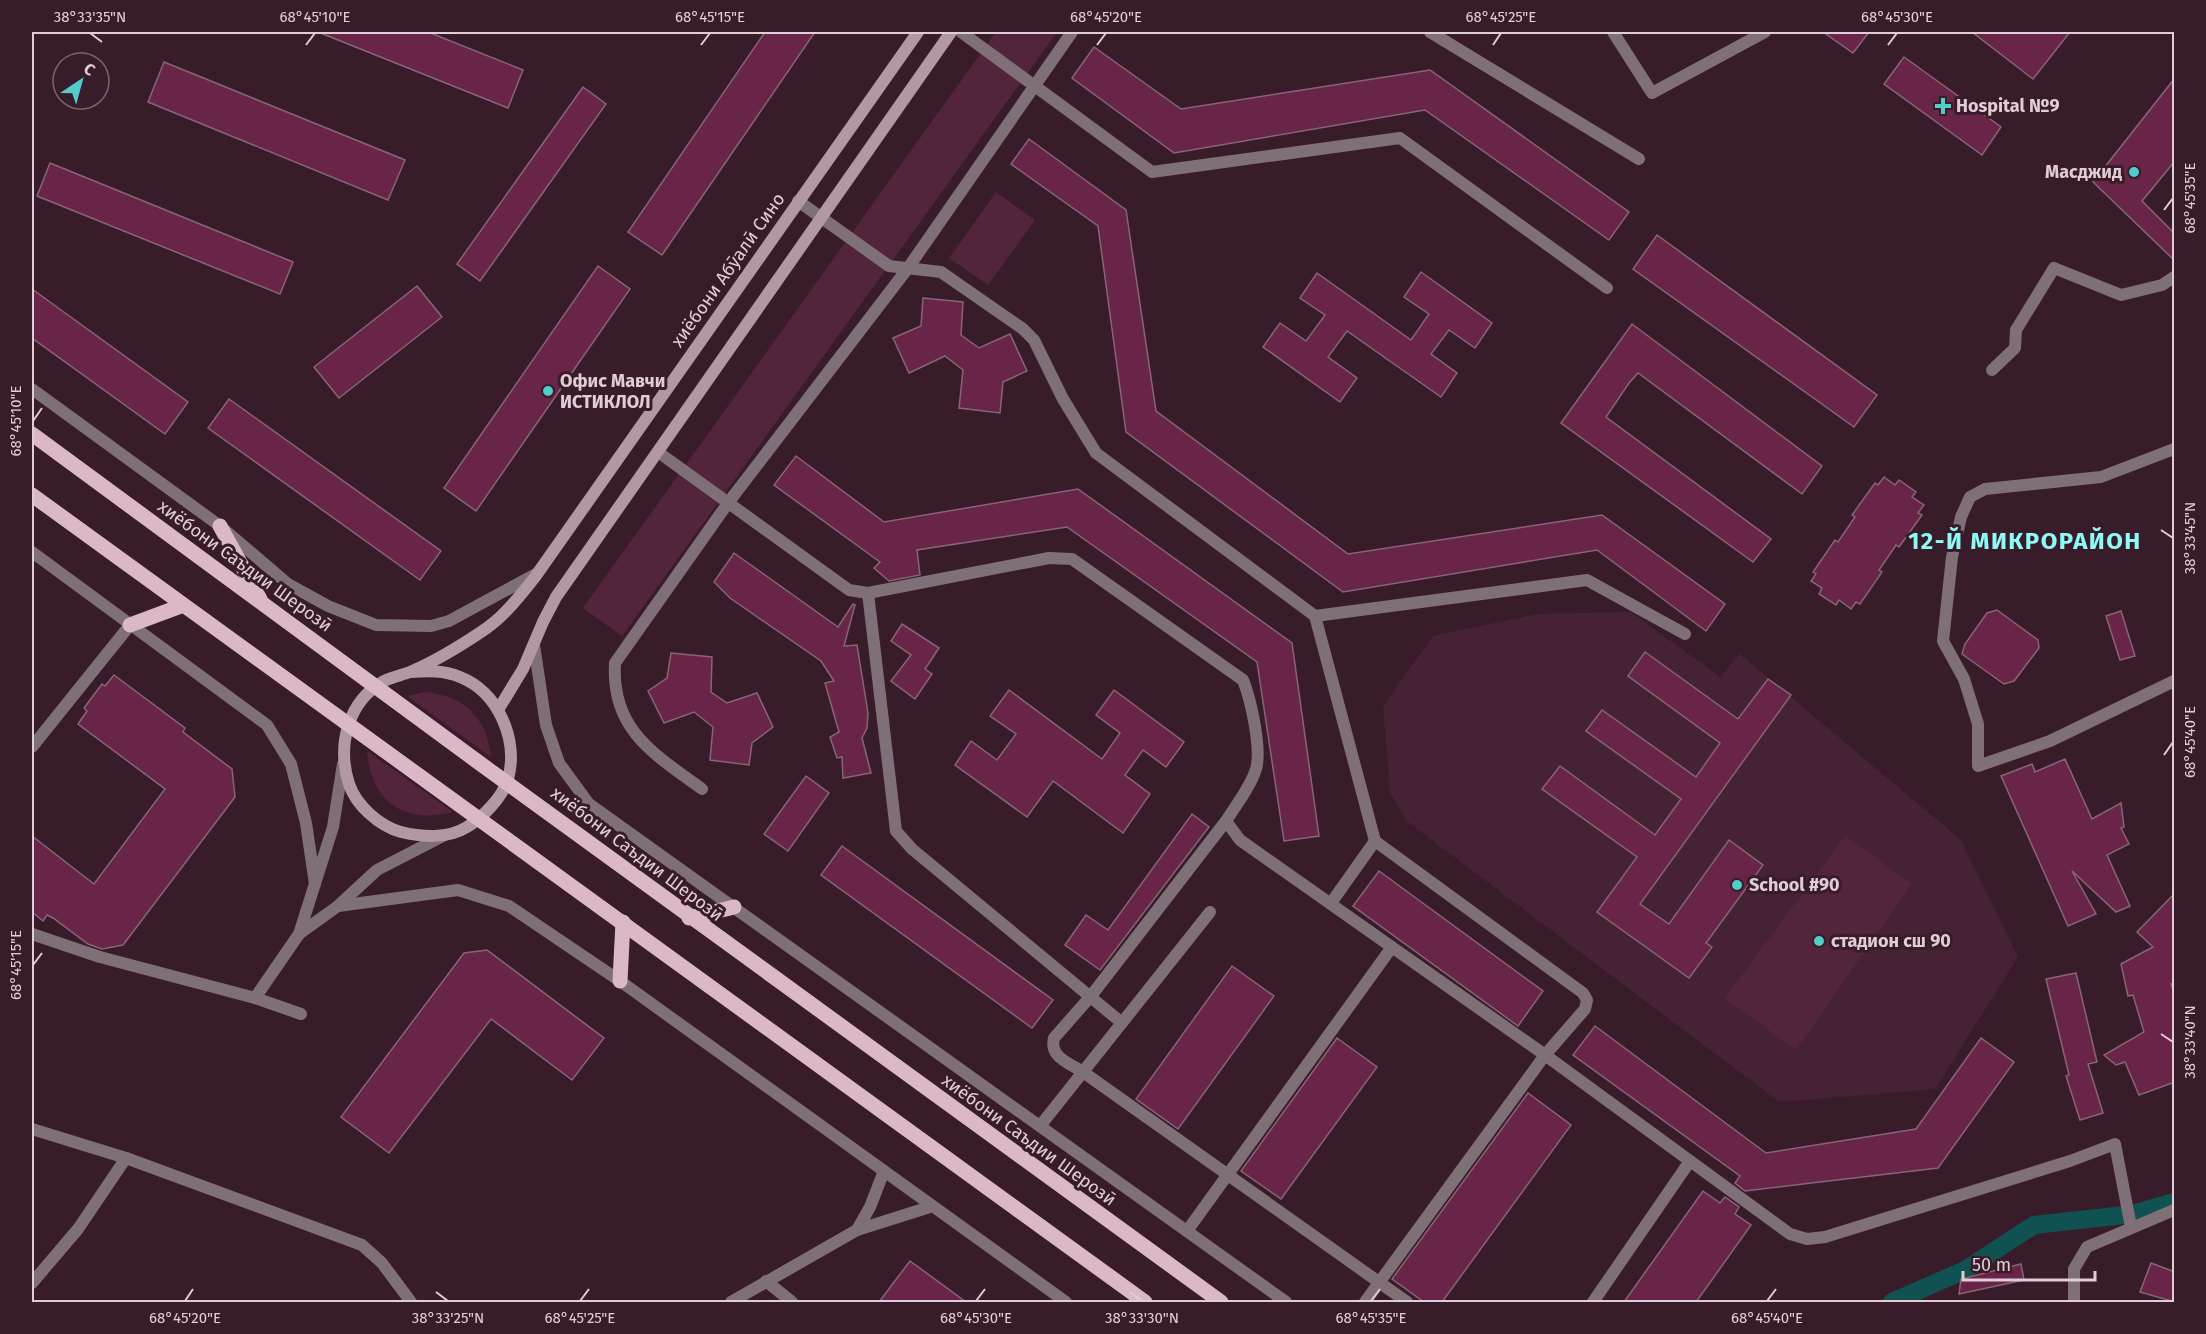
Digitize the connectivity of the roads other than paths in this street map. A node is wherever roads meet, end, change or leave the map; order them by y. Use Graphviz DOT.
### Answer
graph roads {
  1 [pos="918,32"];
  2 [pos="951,32"];
  3 [pos="961,32"];
  4 [pos="1072,32"];
  5 [pos="1430,32"];
  6 [pos="1612,32"];
  7 [pos="1765,32"];
  8 [pos="1034,86"];
  9 [pos="1639,159"];
  10 [pos="798,201"];
  11 [pos="822,217"];
  12 [pos="908,268"];
  13 [pos="2175,277"];
  14 [pos="1607,288"];
  15 [pos="1992,370"];
  16 [pos="32,389"];
  17 [pos="32,434"];
  18 [pos="2175,449"];
  19 [pos="658,452"];
  20 [pos="32,495"];
  21 [pos="728,503"];
  22 [pos="220,526"];
  23 [pos="32,552"];
  24 [pos="536,574"];
  25 [pos="868,593"];
  26 [pos="263,604"];
  27 [pos="181,606"];
  28 [pos="1315,616"];
  29 [pos="130,625"];
  30 [pos="1685,634"];
  31 [pos="534,645"];
  32 [pos="411,672"];
  33 [pos="2175,681"];
  34 [pos="376,687"];
  35 [pos="498,710"];
  36 [pos="348,725"];
  37 [pos="32,747"];
  38 [pos="343,765"];
  39 [pos="507,781"];
  40 [pos="702,789"];
  41 [pos="479,818"];
  42 [pos="1226,821"];
  43 [pos="447,834"];
  44 [pos="1375,841"];
  45 [pos="315,888"];
  46 [pos="1331,903"];
  47 [pos="338,906"];
  48 [pos="734,907"];
  49 [pos="1210,912"];
  50 [pos="688,918"];
  51 [pos="623,922"];
  52 [pos="32,934"];
  53 [pos="299,934"];
  54 [pos="1392,947"];
  55 [pos="620,981"];
  56 [pos="1091,996"];
  57 [pos="255,998"];
  58 [pos="302,1014"];
  59 [pos="1122,1023"];
  60 [pos="1545,1055"];
  61 [pos="1083,1072"];
  62 [pos="1040,1126"];
  63 [pos="32,1129"];
  64 [pos="126,1158"];
  65 [pos="1690,1161"];
  66 [pos="884,1171"];
  67 [pos="1227,1176"];
  68 [pos="930,1207"];
  69 [pos="2175,1210"];
  70 [pos="2130,1227"];
  71 [pos="857,1230"];
  72 [pos="1186,1231"];
  73 [pos="766,1281"];
  74 [pos="1379,1281"];
  75 [pos="32,1283"];
  76 [pos="411,1302"];
  77 [pos="731,1302"];
  78 [pos="792,1302"];
  79 [pos="1066,1302"];
  80 [pos="1145,1302"];
  81 [pos="1221,1302"];
  82 [pos="1286,1302"];
  83 [pos="1365,1302"];
  84 [pos="1407,1302"];
  85 [pos="1593,1302"];
  86 [pos="2074,1302"];
  1 -- 10 [label="main road, хиёбони Абӯалӣ Сино"];
  2 -- 11 [label="main road"];
  3 -- 8 [label="street"];
  4 -- 8 [label="street"];
  5 -- 9 [label="street"];
  6 -- 7 [label="street"];
  8 -- 12 [label="street"];
  8 -- 14 [label="street"];
  10 -- 11 [label="street"];
  10 -- 24 [label="main road, хиёбони Абӯалӣ Сино"];
  11 -- 12 [label="street"];
  11 -- 19 [label="main road"];
  12 -- 21 [label="street"];
  12 -- 28 [label="street"];
  13 -- 15 [label="street"];
  16 -- 22 [label="street"];
  17 -- 26 [label="main road, хиёбони Саъдии Шерозӣ"];
  18 -- 33 [label="street"];
  19 -- 21 [label="street"];
  19 -- 31 [label="main road"];
  20 -- 27 [label="main road"];
  21 -- 25 [label="street"];
  21 -- 40 [label="street"];
  22 -- 24 [label="street"];
  22 -- 26 [label="main road"];
  23 -- 29 [label="street"];
  24 -- 32 [label="main road, хиёбони Абӯалӣ Сино"];
  25 -- 42 [label="street"];
  25 -- 56 [label="street"];
  26 -- 34 [label="main road, хиёбони Саъдии Шерозӣ"];
  27 -- 29 [label="main road"];
  27 -- 36 [label="main road"];
  28 -- 30 [label="street"];
  28 -- 44 [label="street"];
  29 -- 37 [label="street"];
  29 -- 45 [label="street"];
  31 -- 35 [label="main road"];
  31 -- 48 [label="street"];
  32 -- 34 [label="main road, хиёбони Абӯалӣ Сино"];
  32 -- 35 [label="main road, хиёбони Абӯалӣ Сино"];
  34 -- 36 [label="main road, хиёбони Абӯалӣ Сино"];
  34 -- 39 [label="main road, хиёбони Саъдии Шерозӣ"];
  35 -- 39 [label="main road, хиёбони Абӯалӣ Сино"];
  36 -- 38 [label="main road, хиёбони Абӯалӣ Сино"];
  36 -- 41 [label="main road"];
  38 -- 43 [label="main road, хиёбони Абӯалӣ Сино"];
  38 -- 45 [label="street"];
  39 -- 41 [label="main road, хиёбони Абӯалӣ Сино"];
  39 -- 50 [label="main road, хиёбони Саъдии Шерозӣ"];
  41 -- 43 [label="main road, хиёбони Абӯалӣ Сино"];
  41 -- 51 [label="main road"];
  42 -- 46 [label="street"];
  42 -- 56 [label="street"];
  43 -- 47 [label="street"];
  44 -- 46 [label="street"];
  44 -- 60 [label="street"];
  45 -- 53 [label="street"];
  46 -- 54 [label="street"];
  47 -- 53 [label="street"];
  47 -- 55 [label="street"];
  48 -- 50 [label="main road"];
  48 -- 62 [label="street"];
  49 -- 59 [label="street"];
  50 -- 81 [label="main road, хиёбони Саъдии Шерозӣ"];
  51 -- 55 [label="main road"];
  51 -- 80 [label="main road"];
  52 -- 57 [label="street"];
  53 -- 57 [label="street"];
  54 -- 60 [label="street"];
  54 -- 67 [label="street"];
  55 -- 66 [label="street"];
  56 -- 59 [label="street"];
  56 -- 61 [label="street"];
  57 -- 58 [label="street"];
  59 -- 61 [label="street"];
  60 -- 65 [label="street"];
  60 -- 74 [label="street"];
  61 -- 62 [label="street"];
  61 -- 67 [label="street"];
  62 -- 72 [label="street"];
  63 -- 64 [label="street"];
  64 -- 75 [label="street"];
  64 -- 76 [label="street"];
  65 -- 70 [label="street"];
  65 -- 85 [label="street"];
  66 -- 68 [label="street"];
  66 -- 71 [label="street"];
  67 -- 72 [label="street"];
  67 -- 74 [label="street"];
  68 -- 71 [label="street"];
  68 -- 79 [label="street"];
  69 -- 70 [label="street"];
  70 -- 86 [label="street"];
  71 -- 73 [label="street"];
  72 -- 82 [label="street"];
  73 -- 77 [label="street"];
  73 -- 78 [label="street"];
  74 -- 83 [label="street"];
  74 -- 84 [label="street"];
}
